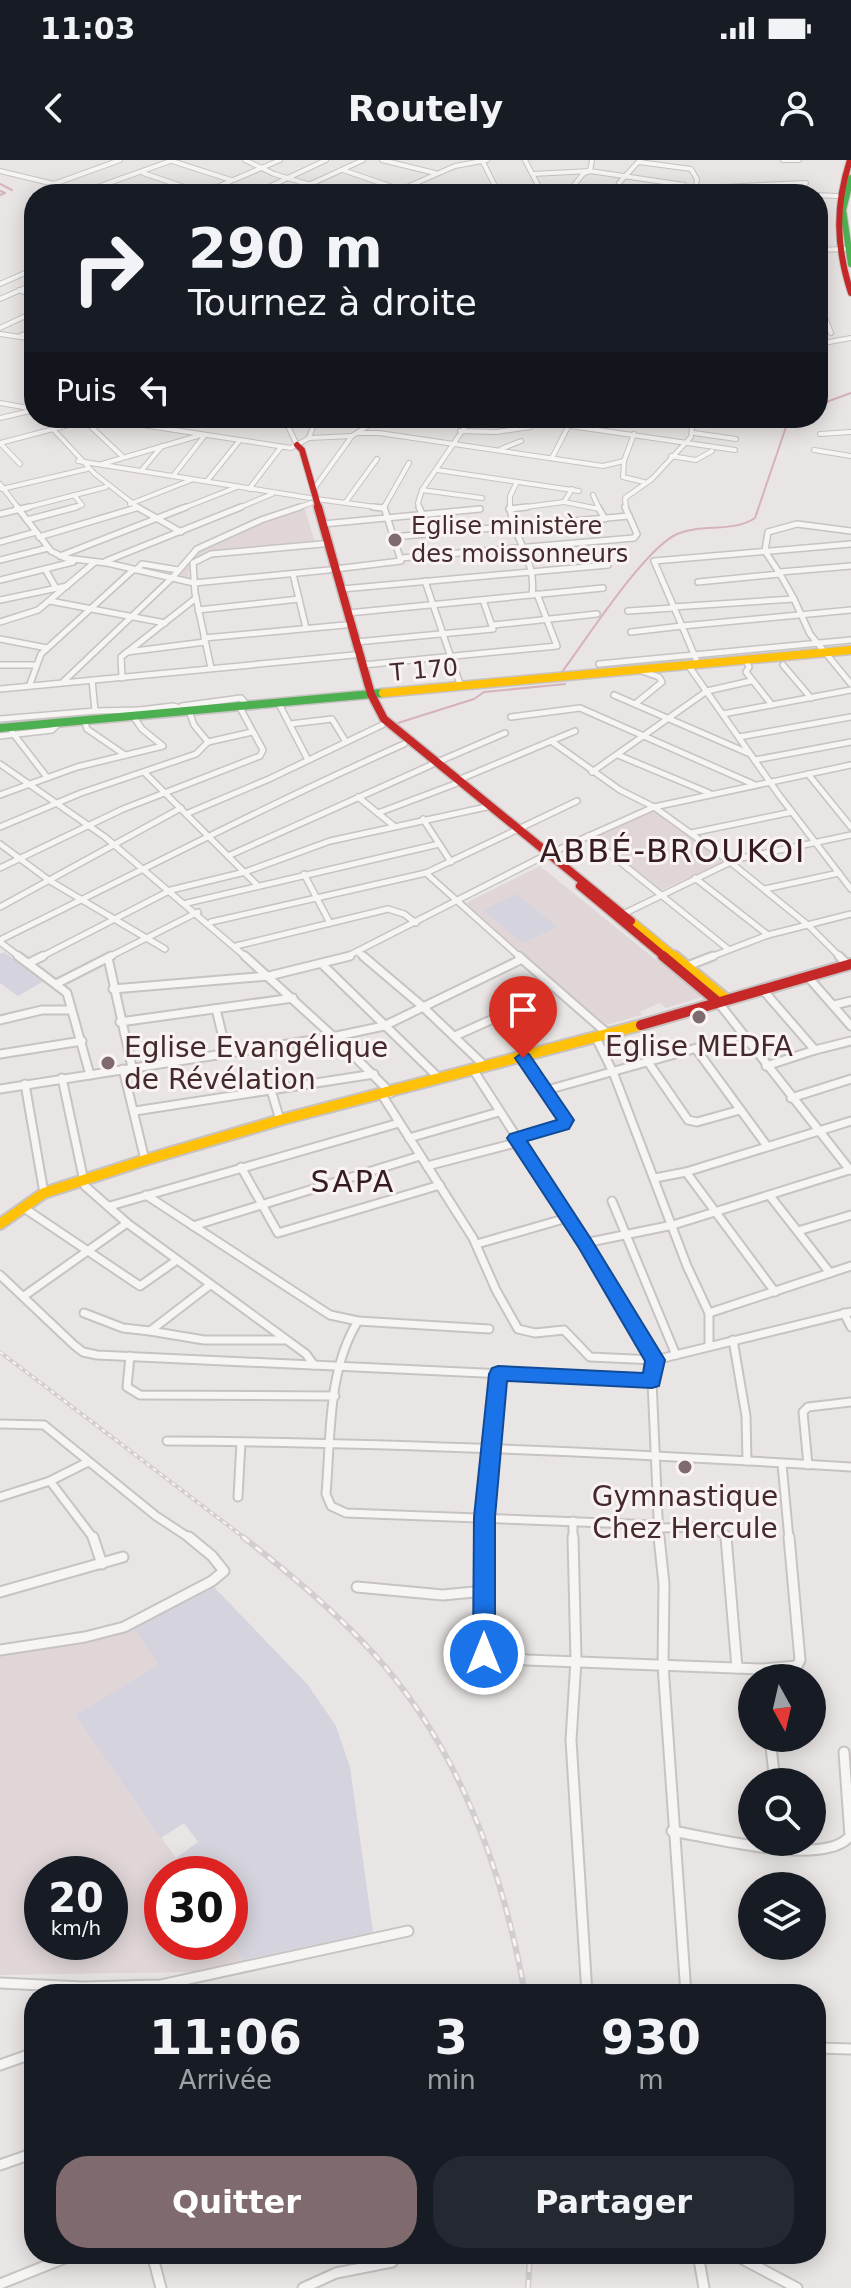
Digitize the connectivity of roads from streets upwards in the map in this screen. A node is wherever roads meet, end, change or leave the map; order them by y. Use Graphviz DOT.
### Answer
graph roads {
  1 [pos="120,160"];
  2 [pos="171,160"];
  3 [pos="245,160"];
  4 [pos="280,160"];
  5 [pos="326,160"];
  6 [pos="363,160"];
  7 [pos="382,160"];
  8 [pos="485,160"];
  9 [pos="525,160"];
  10 [pos="592,160"];
  11 [pos="683,160"];
  12 [pos="783,160"];
  13 [pos="799,160"];
  14 [pos="850,160"];
  15 [pos="467,161"];
  16 [pos="639,161"];
  17 [pos="263,167"];
  18 [pos="678,167"];
  19 [pos="343,170"];
  20 [pos="0,171"];
  21 [pos="590,171"];
  22 [pos="142,173"];
  23 [pos="437,173"];
  24 [pos="533,174"];
  25 [pos="627,175"];
  26 [pos="291,177"];
  27 [pos="851,178"];
  28 [pos="231,180"];
  29 [pos="309,183"];
  30 [pos="806,183"];
  31 [pos="54,184"];
  32 [pos="107,184"];
  33 [pos="175,184"];
  34 [pos="223,184"];
  35 [pos="276,184"];
  36 [pos="384,184"];
  37 [pos="414,184"];
  38 [pos="495,184"];
  39 [pos="538,184"];
  40 [pos="577,184"];
  41 [pos="619,184"];
  42 [pos="680,184"];
  43 [pos="696,184"];
  44 [pos="779,184"];
  45 [pos="828,196"];
  46 [pos="837,196"];
  47 [pos="847,215"];
  48 [pos="848,236"];
  49 [pos="843,249"];
  50 [pos="828,250"];
  51 [pos="851,264"];
  52 [pos="24,273"];
  53 [pos="0,284"];
  54 [pos="24,288"];
  55 [pos="19,290"];
  56 [pos="24,292"];
  57 [pos="851,293"];
  58 [pos="0,299"];
  59 [pos="24,317"];
  60 [pos="828,325"];
  61 [pos="0,328"];
  62 [pos="831,333"];
  63 [pos="0,334"];
  64 [pos="24,334"];
  65 [pos="18,337"];
  66 [pos="24,338"];
  67 [pos="851,338"];
  68 [pos="828,342"];
  69 [pos="0,403"];
  70 [pos="24,408"];
  71 [pos="24,412"];
  72 [pos="0,418"];
  73 [pos="52,428"];
  74 [pos="96,428"];
  75 [pos="167,428"];
  76 [pos="289,428"];
  77 [pos="312,428"];
  78 [pos="364,428"];
  79 [pos="463,428"];
  80 [pos="529,428"];
  81 [pos="567,428"];
  82 [pos="591,428"];
  83 [pos="694,428"];
  84 [pos="460,431"];
  85 [pos="851,432"];
  86 [pos="694,433"];
  87 [pos="354,434"];
  88 [pos="634,434"];
  89 [pos="820,434"];
  90 [pos="204,435"];
  91 [pos="309,438"];
  92 [pos="736,439"];
  93 [pos="240,440"];
  94 [pos="521,441"];
  95 [pos="685,441"];
  96 [pos="0,443"];
  97 [pos="452,443"];
  98 [pos="297,445"];
  99 [pos="162,446"];
  100 [pos="281,447"];
  101 [pos="499,450"];
  102 [pos="735,450"];
  103 [pos="814,450"];
  104 [pos="712,451"];
  105 [pos="122,456"];
  106 [pos="671,456"];
  107 [pos="851,456"];
  108 [pos="552,458"];
  109 [pos="377,459"];
  110 [pos="78,461"];
  111 [pos="624,461"];
  112 [pos="409,463"];
  113 [pos="20,464"];
  114 [pos="100,464"];
  115 [pos="87,469"];
  116 [pos="437,470"];
  117 [pos="141,471"];
  118 [pos="173,476"];
  119 [pos="192,479"];
  120 [pos="207,481"];
  121 [pos="517,482"];
  122 [pos="647,482"];
  123 [pos="1,487"];
  124 [pos="106,487"];
  125 [pos="237,487"];
  126 [pos="249,489"];
  127 [pos="572,489"];
  128 [pos="422,490"];
  129 [pos="579,491"];
  130 [pos="274,493"];
  131 [pos="74,495"];
  132 [pos="593,495"];
  133 [pos="312,498"];
  134 [pos="482,498"];
  135 [pos="564,502"];
  136 [pos="345,503"];
  137 [pos="133,506"];
  138 [pos="598,506"];
  139 [pos="383,508"];
  140 [pos="19,509"];
  141 [pos="480,509"];
  142 [pos="509,509"];
  143 [pos="0,514"];
  144 [pos="423,516"];
  145 [pos="629,516"];
  146 [pos="387,518"];
  147 [pos="154,519"];
  148 [pos="605,519"];
  149 [pos="27,520"];
  150 [pos="323,524"];
  151 [pos="515,527"];
  152 [pos="851,531"];
  153 [pos="181,532"];
  154 [pos="37,534"];
  155 [pos="393,537"];
  156 [pos="0,542"];
  157 [pos="322,544"];
  158 [pos="851,544"];
  159 [pos="523,547"];
  160 [pos="48,548"];
  161 [pos="765,551"];
  162 [pos="60,556"];
  163 [pos="401,558"];
  164 [pos="0,560"];
  165 [pos="79,560"];
  166 [pos="95,562"];
  167 [pos="103,562"];
  168 [pos="608,565"];
  169 [pos="851,566"];
  170 [pos="45,569"];
  171 [pos="332,569"];
  172 [pos="135,570"];
  173 [pos="178,570"];
  174 [pos="533,572"];
  175 [pos="780,573"];
  176 [pos="293,574"];
  177 [pos="172,578"];
  178 [pos="0,580"];
  179 [pos="425,581"];
  180 [pos="698,582"];
  181 [pos="194,583"];
  182 [pos="69,585"];
  183 [pos="56,588"];
  184 [pos="603,588"];
  185 [pos="342,589"];
  186 [pos="535,595"];
  187 [pos="196,598"];
  188 [pos="299,599"];
  189 [pos="794,599"];
  190 [pos="0,600"];
  191 [pos="483,600"];
  192 [pos="50,601"];
  193 [pos="431,604"];
  194 [pos="92,608"];
  195 [pos="673,608"];
  196 [pos="198,610"];
  197 [pos="628,611"];
  198 [pos="850,612"];
  199 [pos="348,613"];
  200 [pos="597,614"];
  201 [pos="799,615"];
  202 [pos="132,616"];
  203 [pos="547,619"];
  204 [pos="0,622"];
  205 [pos="165,623"];
  206 [pos="345,625"];
  207 [pos="493,625"];
  208 [pos="682,626"];
  209 [pos="306,628"];
  210 [pos="631,632"];
  211 [pos="442,634"];
  212 [pos="0,639"];
  213 [pos="204,640"];
  214 [pos="851,640"];
  215 [pos="356,642"];
  216 [pos="47,648"];
  217 [pos="819,648"];
  218 [pos="851,650"];
  219 [pos="127,652"];
  220 [pos="354,655"];
  221 [pos="451,657"];
  222 [pos="746,660"];
  223 [pos="694,662"];
  224 [pos="599,664"];
  225 [pos="0,665"];
  226 [pos="35,665"];
  227 [pos="363,665"];
  228 [pos="783,665"];
  229 [pos="211,668"];
  230 [pos="639,670"];
  231 [pos="122,678"];
  232 [pos="92,680"];
  233 [pos="751,681"];
  234 [pos="63,682"];
  235 [pos="30,684"];
  236 [pos="851,684"];
  237 [pos="461,687"];
  238 [pos="0,689"];
  239 [pos="851,690"];
  240 [pos="707,691"];
  241 [pos="368,694"];
  242 [pos="614,695"];
  243 [pos="811,698"];
  244 [pos="278,702"];
  245 [pos="635,704"];
  246 [pos="772,705"];
  247 [pos="243,706"];
  248 [pos="186,709"];
  249 [pos="95,711"];
  250 [pos="139,713"];
  251 [pos="723,714"];
  252 [pos="511,717"];
  253 [pos="851,717"];
  254 [pos="667,718"];
  255 [pos="84,720"];
  256 [pos="290,724"];
  257 [pos="382,725"];
  258 [pos="6,727"];
  259 [pos="575,731"];
  260 [pos="252,732"];
  261 [pos="505,733"];
  262 [pos="644,735"];
  263 [pos="0,736"];
  264 [pos="739,737"];
  265 [pos="551,741"];
  266 [pos="208,742"];
  267 [pos="346,742"];
  268 [pos="851,742"];
  269 [pos="404,744"];
  270 [pos="750,753"];
  271 [pos="125,755"];
  272 [pos="618,755"];
  273 [pos="308,760"];
  274 [pos="755,760"];
  275 [pos="0,764"];
  276 [pos="433,764"];
  277 [pos="851,765"];
  278 [pos="592,772"];
  279 [pos="145,773"];
  280 [pos="808,774"];
  281 [pos="46,776"];
  282 [pos="30,782"];
  283 [pos="456,782"];
  284 [pos="769,782"];
  285 [pos="755,785"];
  286 [pos="166,793"];
  287 [pos="711,794"];
  288 [pos="0,795"];
  289 [pos="358,797"];
  290 [pos="577,801"];
  291 [pos="60,802"];
  292 [pos="488,807"];
  293 [pos="654,807"];
  294 [pos="181,808"];
  295 [pos="792,812"];
  296 [pos="378,813"];
  297 [pos="186,814"];
  298 [pos="423,819"];
  299 [pos="91,826"];
  300 [pos="394,826"];
  301 [pos="0,827"];
  302 [pos="851,827"];
  303 [pos="516,830"];
  304 [pos="691,833"];
  305 [pos="851,835"];
  306 [pos="588,836"];
  307 [pos="209,838"];
  308 [pos="815,842"];
  309 [pos="114,843"];
  310 [pos="0,844"];
  311 [pos="439,844"];
  312 [pos="547,855"];
  313 [pos="228,856"];
  314 [pos="19,858"];
  315 [pos="729,861"];
  316 [pos="451,862"];
  317 [pos="0,868"];
  318 [pos="146,868"];
  319 [pos="245,872"];
  320 [pos="426,873"];
  321 [pos="839,873"];
  322 [pos="304,874"];
  323 [pos="695,878"];
  324 [pos="50,881"];
  325 [pos="258,886"];
  326 [pos="765,889"];
  327 [pos="851,889"];
  328 [pos="171,890"];
  329 [pos="662,896"];
  330 [pos="316,898"];
  331 [pos="83,899"];
  332 [pos="457,902"];
  333 [pos="187,903"];
  334 [pos="0,907"];
  335 [pos="198,912"];
  336 [pos="851,914"];
  337 [pos="621,915"];
  338 [pos="114,918"];
  339 [pos="211,922"];
  340 [pos="330,923"];
  341 [pos="416,923"];
  342 [pos="808,925"];
  343 [pos="768,935"];
  344 [pos="147,938"];
  345 [pos="0,941"];
  346 [pos="236,946"];
  347 [pos="165,949"];
  348 [pos="728,949"];
  349 [pos="359,953"];
  350 [pos="108,958"];
  351 [pos="522,959"];
  352 [pos="29,963"];
  353 [pos="850,964"];
  354 [pos="323,965"];
  355 [pos="684,967"];
  356 [pos="266,975"];
  357 [pos="808,977"];
  358 [pos="56,984"];
  359 [pos="113,989"];
  360 [pos="763,990"];
  361 [pos="293,998"];
  362 [pos="723,1001"];
  363 [pos="851,1001"];
  364 [pos="834,1005"];
  365 [pos="422,1006"];
  366 [pos="216,1009"];
  367 [pos="69,1010"];
  368 [pos="502,1015"];
  369 [pos="0,1020"];
  370 [pos="120,1022"];
  371 [pos="384,1026"];
  372 [pos="851,1026"];
  373 [pos="608,1034"];
  374 [pos="743,1035"];
  375 [pos="455,1036"];
  376 [pos="332,1037"];
  377 [pos="596,1038"];
  378 [pos="82,1041"];
  379 [pos="851,1041"];
  380 [pos="696,1049"];
  381 [pos="815,1050"];
  382 [pos="0,1054"];
  383 [pos="227,1054"];
  384 [pos="523,1058"];
  385 [pos="648,1062"];
  386 [pos="766,1066"];
  387 [pos="132,1067"];
  388 [pos="486,1067"];
  389 [pos="123,1069"];
  390 [pos="474,1071"];
  391 [pos="613,1072"];
  392 [pos="374,1074"];
  393 [pos="90,1075"];
  394 [pos="62,1078"];
  395 [pos="440,1079"];
  396 [pos="851,1079"];
  397 [pos="25,1084"];
  398 [pos="0,1089"];
  399 [pos="271,1090"];
  400 [pos="547,1090"];
  401 [pos="387,1094"];
  402 [pos="791,1098"];
  403 [pos="740,1110"];
  404 [pos="135,1111"];
  405 [pos="499,1112"];
  406 [pos="280,1120"];
  407 [pos="851,1121"];
  408 [pos="399,1123"];
  409 [pos="817,1131"];
  410 [pos="409,1138"];
  411 [pos="518,1140"];
  412 [pos="767,1146"];
  413 [pos="420,1156"];
  414 [pos="145,1160"];
  415 [pos="427,1166"];
  416 [pos="241,1167"];
  417 [pos="850,1171"];
  418 [pos="686,1172"];
  419 [pos="655,1178"];
  420 [pos="82,1180"];
  421 [pos="440,1185"];
  422 [pos="44,1193"];
  423 [pos="146,1195"];
  424 [pos="770,1196"];
  425 [pos="612,1201"];
  426 [pos="262,1203"];
  427 [pos="110,1206"];
  428 [pos="24,1208"];
  429 [pos="717,1211"];
  430 [pos="851,1215"];
  431 [pos="567,1218"];
  432 [pos="127,1223"];
  433 [pos="0,1224"];
  434 [pos="673,1225"];
  435 [pos="193,1226"];
  436 [pos="798,1231"];
  437 [pos="625,1233"];
  438 [pos="585,1243"];
  439 [pos="477,1244"];
  440 [pos="89,1250"];
  441 [pos="177,1260"];
  442 [pos="851,1266"];
  443 [pos="830,1273"];
  444 [pos="0,1275"];
  445 [pos="210,1285"];
  446 [pos="775,1292"];
  447 [pos="24,1296"];
  448 [pos="848,1312"];
  449 [pos="84,1313"];
  450 [pos="709,1313"];
  451 [pos="358,1321"];
  452 [pos="851,1327"];
  453 [pos="489,1329"];
  454 [pos="150,1331"];
  455 [pos="285,1340"];
  456 [pos="733,1340"];
  457 [pos="709,1346"];
  458 [pos="676,1355"];
  459 [pos="130,1356"];
  460 [pos="655,1360"];
  461 [pos="314,1365"];
  462 [pos="338,1366"];
  463 [pos="498,1374"];
  464 [pos="652,1381"];
  465 [pos="335,1396"];
  466 [pos="851,1402"];
  467 [pos="0,1424"];
  468 [pos="167,1441"];
  469 [pos="241,1442"];
  470 [pos="331,1442"];
  471 [pos="492,1450"];
  472 [pos="654,1455"];
  473 [pos="747,1461"];
  474 [pos="88,1462"];
  475 [pos="782,1464"];
  476 [pos="808,1465"];
  477 [pos="851,1467"];
  478 [pos="50,1481"];
  479 [pos="0,1497"];
  480 [pos="238,1497"];
  481 [pos="485,1517"];
  482 [pos="573,1521"];
  483 [pos="658,1526"];
  484 [pos="123,1557"];
  485 [pos="102,1564"];
  486 [pos="357,1587"];
  487 [pos="484,1591"];
  488 [pos="0,1592"];
  489 [pos="0,1650"];
  490 [pos="576,1660"];
  491 [pos="798,1664"];
  492 [pos="663,1665"];
  493 [pos="737,1668"];
  494 [pos="844,1752"];
  495 [pos="672,1831"];
  496 [pos="738,1839"];
  497 [pos="826,1850"];
  498 [pos="408,1931"];
  499 [pos="0,1983"];
  500 [pos="154,1984"];
  501 [pos="586,1984"];
  502 [pos="684,1984"];
  503 [pos="24,1985"];
  504 [pos="826,2048"];
  505 [pos="851,2049"];
  506 [pos="24,2057"];
  507 [pos="0,2065"];
  508 [pos="24,2157"];
  509 [pos="0,2165"];
  510 [pos="50,2264"];
  511 [pos="155,2264"];
  512 [pos="382,2264"];
  513 [pos="700,2264"];
  514 [pos="752,2264"];
  515 [pos="0,2284"];
  516 [pos="161,2288"];
  517 [pos="305,2288"];
  518 [pos="704,2288"];
  519 [pos="797,2288"];
  1 -- 31 [label="street"];
  2 -- 22 [label="street"];
  2 -- 28 [label="street"];
  3 -- 17 [label="street"];
  4 -- 17 [label="street"];
  5 -- 26 [label="street"];
  6 -- 19 [label="street"];
  7 -- 23 [label="street"];
  8 -- 15 [label="street"];
  8 -- 38 [label="street"];
  9 -- 24 [label="street"];
  10 -- 21 [label="street"];
  11 -- 18 [label="street"];
  12 -- 13 [label="street"];
  14 -- 46 [label="street"];
  15 -- 23 [label="street"];
  16 -- 18 [label="street"];
  16 -- 25 [label="street"];
  17 -- 26 [label="street"];
  17 -- 28 [label="street"];
  18 -- 43 [label="street"];
  19 -- 29 [label="street"];
  19 -- 36 [label="street"];
  20 -- 31 [label="street"];
  21 -- 24 [label="street"];
  21 -- 25 [label="street"];
  21 -- 40 [label="street"];
  22 -- 32 [label="street"];
  22 -- 33 [label="street"];
  23 -- 37 [label="street"];
  24 -- 39 [label="street"];
  25 -- 41 [label="street"];
  25 -- 42 [label="street"];
  26 -- 29 [label="street"];
  26 -- 35 [label="street"];
  27 -- 47 [label="street"];
  28 -- 34 [label="street"];
  30 -- 44 [label="street"];
  45 -- 46 [label="street"];
  46 -- 49 [label="street"];
  47 -- 48 [label="street"];
  48 -- 49 [label="street"];
  49 -- 50 [label="street"];
  49 -- 51 [label="street"];
  49 -- 57 [label="street"];
  52 -- 53 [label="street"];
  54 -- 55 [label="street"];
  55 -- 56 [label="street"];
  55 -- 58 [label="street"];
  59 -- 61 [label="street"];
  60 -- 62 [label="street"];
  63 -- 65 [label="street"];
  64 -- 65 [label="street"];
  65 -- 66 [label="street"];
  67 -- 68 [label="street"];
  69 -- 70 [label="street"];
  71 -- 72 [label="street"];
  73 -- 96 [label="street"];
  73 -- 110 [label="street"];
  74 -- 105 [label="street"];
  75 -- 90 [label="street"];
  76 -- 98 [label="street"];
  77 -- 91 [label="street"];
  78 -- 87 [label="street"];
  79 -- 84 [label="street"];
  80 -- 84 [label="street"];
  81 -- 108 [label="street"];
  82 -- 88 [label="street"];
  83 -- 86 [label="street"];
  84 -- 97 [label="street"];
  85 -- 89 [label="street"];
  86 -- 92 [label="street"];
  86 -- 95 [label="street"];
  87 -- 91 [label="street"];
  87 -- 97 [label="street"];
  87 -- 133 [label="street"];
  88 -- 95 [label="street"];
  88 -- 111 [label="street"];
  90 -- 93 [label="street"];
  90 -- 99 [label="street"];
  90 -- 118 [label="street"];
  91 -- 98 [label="street"];
  93 -- 100 [label="street"];
  93 -- 120 [label="street"];
  94 -- 101 [label="street"];
  95 -- 102 [label="street"];
  95 -- 106 [label="street"];
  96 -- 113 [label="street"];
  97 -- 101 [label="street"];
  97 -- 116 [label="street"];
  98 -- 100 [label="street"];
  98 -- 133 [label="street"];
  99 -- 105 [label="street"];
  99 -- 117 [label="street"];
  100 -- 126 [label="street"];
  101 -- 108 [label="street"];
  103 -- 107 [label="street"];
  104 -- 106 [label="street"];
  105 -- 114 [label="street"];
  106 -- 122 [label="street"];
  108 -- 111 [label="street"];
  109 -- 136 [label="street"];
  110 -- 114 [label="street"];
  110 -- 115 [label="street"];
  111 -- 122 [label="street"];
  112 -- 139 [label="street"];
  114 -- 115 [label="street"];
  114 -- 117 [label="street"];
  115 -- 123 [label="street"];
  115 -- 124 [label="street"];
  116 -- 121 [label="street"];
  116 -- 128 [label="street"];
  117 -- 118 [label="street"];
  118 -- 119 [label="street"];
  119 -- 120 [label="street"];
  119 -- 137 [label="street"];
  120 -- 125 [label="street"];
  121 -- 127 [label="street"];
  121 -- 142 [label="street"];
  122 -- 145 [label="street"];
  123 -- 140 [label="street"];
  124 -- 131 [label="street"];
  124 -- 137 [label="street"];
  125 -- 126 [label="street"];
  125 -- 147 [label="street"];
  126 -- 130 [label="street"];
  127 -- 129 [label="street"];
  127 -- 135 [label="street"];
  128 -- 134 [label="street"];
  128 -- 144 [label="street"];
  130 -- 133 [label="street"];
  130 -- 153 [label="street"];
  131 -- 140 [label="street"];
  131 -- 149 [label="street"];
  132 -- 138 [label="street"];
  133 -- 136 [label="street"];
  133 -- 150 [label="street"];
  133 -- 157 [label="street"];
  133 -- 173 [label="street"];
  135 -- 138 [label="street"];
  135 -- 142 [label="street"];
  136 -- 139 [label="street"];
  137 -- 147 [label="street"];
  137 -- 154 [label="street"];
  138 -- 148 [label="street"];
  139 -- 146 [label="street"];
  140 -- 143 [label="street"];
  140 -- 149 [label="street"];
  141 -- 144 [label="street"];
  142 -- 151 [label="street"];
  144 -- 146 [label="street"];
  145 -- 148 [label="street"];
  145 -- 159 [label="street"];
  146 -- 150 [label="street"];
  146 -- 155 [label="street"];
  147 -- 153 [label="street"];
  147 -- 162 [label="street"];
  148 -- 151 [label="street"];
  149 -- 154 [label="street"];
  150 -- 171 [label="street"];
  151 -- 155 [label="street"];
  151 -- 159 [label="street"];
  152 -- 161 [label="street"];
  153 -- 167 [label="street"];
  154 -- 156 [label="street"];
  154 -- 160 [label="street"];
  155 -- 163 [label="street"];
  157 -- 171 [label="street"];
  157 -- 181 [label="street"];
  158 -- 161 [label="street"];
  159 -- 163 [label="street"];
  159 -- 174 [label="street"];
  160 -- 162 [label="street"];
  160 -- 164 [label="street"];
  161 -- 175 [label="street"];
  161 -- 195 [label="street"];
  162 -- 165 [label="street"];
  163 -- 171 [label="street"];
  165 -- 166 [label="street"];
  165 -- 170 [label="street"];
  166 -- 167 [label="street"];
  166 -- 182 [label="street"];
  167 -- 172 [label="street"];
  168 -- 174 [label="street"];
  169 -- 175 [label="street"];
  170 -- 178 [label="street"];
  170 -- 183 [label="street"];
  171 -- 176 [label="street"];
  171 -- 185 [label="street"];
  171 -- 206 [label="street"];
  172 -- 173 [label="street"];
  172 -- 177 [label="street"];
  172 -- 194 [label="street"];
  173 -- 177 [label="street"];
  174 -- 179 [label="street"];
  174 -- 186 [label="street"];
  175 -- 180 [label="street"];
  175 -- 189 [label="street"];
  176 -- 181 [label="street"];
  176 -- 188 [label="street"];
  177 -- 181 [label="street"];
  177 -- 202 [label="street"];
  179 -- 185 [label="street"];
  179 -- 193 [label="street"];
  181 -- 187 [label="street"];
  182 -- 183 [label="street"];
  182 -- 192 [label="street"];
  183 -- 190 [label="street"];
  184 -- 186 [label="street"];
  185 -- 199 [label="street"];
  186 -- 191 [label="street"];
  186 -- 203 [label="street"];
  187 -- 196 [label="street"];
  187 -- 205 [label="street"];
  188 -- 196 [label="street"];
  188 -- 209 [label="street"];
  189 -- 195 [label="street"];
  189 -- 201 [label="street"];
  191 -- 193 [label="street"];
  191 -- 207 [label="street"];
  192 -- 194 [label="street"];
  192 -- 204 [label="street"];
  193 -- 199 [label="street"];
  193 -- 211 [label="street"];
  194 -- 202 [label="street"];
  194 -- 216 [label="street"];
  195 -- 197 [label="street"];
  195 -- 208 [label="street"];
  196 -- 213 [label="street"];
  198 -- 201 [label="street"];
  199 -- 215 [label="street"];
  200 -- 203 [label="street"];
  201 -- 208 [label="street"];
  201 -- 217 [label="street"];
  202 -- 205 [label="street"];
  202 -- 234 [label="street"];
  203 -- 207 [label="street"];
  203 -- 221 [label="street"];
  205 -- 219 [label="street"];
  206 -- 209 [label="street"];
  206 -- 220 [label="street"];
  207 -- 211 [label="street"];
  208 -- 210 [label="street"];
  208 -- 223 [label="street"];
  209 -- 213 [label="street"];
  211 -- 215 [label="street"];
  211 -- 221 [label="street"];
  212 -- 216 [label="street"];
  213 -- 219 [label="street"];
  213 -- 229 [label="street"];
  214 -- 217 [label="street"];
  215 -- 227 [label="street"];
  216 -- 226 [label="street"];
  217 -- 218 [label="street, T 170"];
  217 -- 222 [label="street, T 170"];
  217 -- 223 [label="street"];
  217 -- 236 [label="street"];
  219 -- 231 [label="street"];
  220 -- 229 [label="street"];
  220 -- 241 [label="street"];
  221 -- 227 [label="street"];
  221 -- 237 [label="street"];
  222 -- 223 [label="street, T 170"];
  222 -- 233 [label="street"];
  223 -- 224 [label="street"];
  223 -- 230 [label="street, T 170"];
  223 -- 240 [label="street"];
  225 -- 226 [label="street"];
  226 -- 235 [label="street"];
  227 -- 241 [label="street"];
  228 -- 243 [label="street"];
  229 -- 231 [label="street"];
  230 -- 237 [label="street, T 170"];
  230 -- 245 [label="street"];
  231 -- 232 [label="street"];
  232 -- 234 [label="street"];
  232 -- 249 [label="street"];
  233 -- 240 [label="street"];
  233 -- 246 [label="street"];
  234 -- 235 [label="street"];
  235 -- 238 [label="street"];
  237 -- 241 [label="street, T 170"];
  239 -- 243 [label="street"];
  240 -- 251 [label="street"];
  240 -- 254 [label="street"];
  241 -- 244 [label="street, T 170"];
  241 -- 257 [label="street"];
  241 -- 276 [label="street"];
  242 -- 245 [label="street"];
  243 -- 246 [label="street"];
  244 -- 247 [label="street, T 170"];
  244 -- 256 [label="street"];
  245 -- 254 [label="street"];
  246 -- 251 [label="street"];
  247 -- 248 [label="street, T 170"];
  247 -- 260 [label="street"];
  248 -- 250 [label="street, T 170"];
  248 -- 266 [label="street"];
  249 -- 250 [label="street"];
  249 -- 258 [label="street"];
  250 -- 255 [label="street, T 170"];
  250 -- 271 [label="street"];
  251 -- 264 [label="street"];
  252 -- 262 [label="street"];
  253 -- 264 [label="street"];
  254 -- 262 [label="street"];
  254 -- 270 [label="street"];
  255 -- 258 [label="street, T 170"];
  255 -- 271 [label="street"];
  256 -- 267 [label="street"];
  256 -- 273 [label="street"];
  257 -- 267 [label="street"];
  257 -- 269 [label="street"];
  258 -- 263 [label="street"];
  258 -- 281 [label="street"];
  259 -- 265 [label="street"];
  260 -- 266 [label="street"];
  260 -- 286 [label="street"];
  261 -- 276 [label="street"];
  262 -- 272 [label="street"];
  262 -- 285 [label="street"];
  264 -- 270 [label="street"];
  265 -- 278 [label="street"];
  265 -- 283 [label="street"];
  266 -- 279 [label="street"];
  267 -- 273 [label="street"];
  268 -- 274 [label="street"];
  269 -- 276 [label="street"];
  269 -- 307 [label="street"];
  270 -- 274 [label="street"];
  271 -- 281 [label="street"];
  272 -- 278 [label="street"];
  272 -- 287 [label="street"];
  273 -- 297 [label="street"];
  274 -- 284 [label="street"];
  275 -- 282 [label="street"];
  276 -- 283 [label="street"];
  276 -- 289 [label="street"];
  277 -- 280 [label="street"];
  278 -- 293 [label="street"];
  279 -- 286 [label="street"];
  279 -- 291 [label="street"];
  280 -- 284 [label="street"];
  280 -- 302 [label="street"];
  281 -- 282 [label="street"];
  282 -- 288 [label="street"];
  282 -- 291 [label="street"];
  283 -- 292 [label="street"];
  283 -- 296 [label="street"];
  284 -- 285 [label="street"];
  284 -- 295 [label="street"];
  285 -- 287 [label="street"];
  286 -- 294 [label="street"];
  286 -- 299 [label="street"];
  287 -- 293 [label="street"];
  289 -- 296 [label="street"];
  289 -- 313 [label="street"];
  290 -- 303 [label="street"];
  291 -- 299 [label="street"];
  291 -- 301 [label="street"];
  292 -- 298 [label="street"];
  292 -- 303 [label="street"];
  293 -- 304 [label="street"];
  293 -- 306 [label="street"];
  294 -- 297 [label="street"];
  294 -- 309 [label="street"];
  295 -- 304 [label="street"];
  295 -- 308 [label="street"];
  296 -- 300 [label="street"];
  297 -- 307 [label="street"];
  298 -- 300 [label="street"];
  298 -- 311 [label="street"];
  299 -- 309 [label="street"];
  299 -- 314 [label="street"];
  300 -- 319 [label="street"];
  303 -- 312 [label="street"];
  303 -- 316 [label="street"];
  304 -- 315 [label="street"];
  305 -- 308 [label="street"];
  306 -- 312 [label="street"];
  306 -- 329 [label="street"];
  307 -- 313 [label="street"];
  307 -- 318 [label="street"];
  308 -- 315 [label="street"];
  308 -- 321 [label="street"];
  309 -- 318 [label="street"];
  309 -- 324 [label="street"];
  310 -- 314 [label="street"];
  311 -- 316 [label="street"];
  311 -- 322 [label="street"];
  312 -- 332 [label="street"];
  312 -- 337 [label="street"];
  313 -- 319 [label="street"];
  314 -- 317 [label="street"];
  314 -- 324 [label="street"];
  315 -- 323 [label="street"];
  315 -- 326 [label="street"];
  316 -- 320 [label="street"];
  318 -- 328 [label="street"];
  318 -- 331 [label="street"];
  319 -- 325 [label="street"];
  319 -- 328 [label="street"];
  320 -- 330 [label="street"];
  320 -- 332 [label="street"];
  321 -- 326 [label="street"];
  321 -- 327 [label="street"];
  322 -- 325 [label="street"];
  322 -- 330 [label="street"];
  323 -- 329 [label="street"];
  323 -- 343 [label="street"];
  324 -- 331 [label="street"];
  324 -- 334 [label="street"];
  325 -- 333 [label="street"];
  326 -- 342 [label="street"];
  328 -- 333 [label="street"];
  328 -- 338 [label="street"];
  329 -- 337 [label="street"];
  329 -- 348 [label="street"];
  330 -- 339 [label="street"];
  330 -- 340 [label="street"];
  331 -- 338 [label="street"];
  331 -- 345 [label="street"];
  332 -- 341 [label="street"];
  332 -- 351 [label="street"];
  333 -- 335 [label="street"];
  335 -- 339 [label="street"];
  335 -- 344 [label="street"];
  336 -- 342 [label="street"];
  337 -- 355 [label="street"];
  338 -- 344 [label="street"];
  338 -- 352 [label="street"];
  339 -- 346 [label="street"];
  340 -- 341 [label="street"];
  340 -- 346 [label="street"];
  341 -- 349 [label="street"];
  342 -- 343 [label="street"];
  342 -- 353 [label="street"];
  343 -- 348 [label="street"];
  344 -- 347 [label="street"];
  344 -- 350 [label="street"];
  345 -- 352 [label="street"];
  346 -- 356 [label="street"];
  348 -- 355 [label="street"];
  349 -- 354 [label="street"];
  349 -- 365 [label="street"];
  350 -- 358 [label="street"];
  350 -- 359 [label="street"];
  351 -- 365 [label="street"];
  351 -- 373 [label="street"];
  352 -- 358 [label="street"];
  353 -- 357 [label="street"];
  354 -- 356 [label="street"];
  354 -- 371 [label="street"];
  355 -- 362 [label="street"];
  356 -- 359 [label="street"];
  356 -- 361 [label="street"];
  357 -- 360 [label="street"];
  357 -- 364 [label="street"];
  358 -- 367 [label="street"];
  359 -- 370 [label="street"];
  360 -- 362 [label="street"];
  360 -- 381 [label="street"];
  361 -- 366 [label="street"];
  361 -- 376 [label="street"];
  362 -- 373 [label="street"];
  362 -- 374 [label="street"];
  363 -- 364 [label="street"];
  364 -- 372 [label="street"];
  365 -- 371 [label="street"];
  365 -- 375 [label="street"];
  366 -- 370 [label="street"];
  366 -- 383 [label="street"];
  367 -- 369 [label="street"];
  367 -- 378 [label="street"];
  368 -- 375 [label="street"];
  370 -- 387 [label="street"];
  371 -- 376 [label="street"];
  371 -- 395 [label="street"];
  373 -- 377 [label="street"];
  374 -- 380 [label="street"];
  374 -- 386 [label="street"];
  375 -- 388 [label="street"];
  376 -- 383 [label="street"];
  376 -- 392 [label="street"];
  377 -- 384 [label="street"];
  377 -- 391 [label="street"];
  378 -- 382 [label="street"];
  378 -- 393 [label="street"];
  379 -- 381 [label="street"];
  380 -- 385 [label="street"];
  380 -- 403 [label="street"];
  381 -- 386 [label="street"];
  383 -- 387 [label="street"];
  384 -- 388 [label="street"];
  384 -- 400 [label="street"];
  385 -- 391 [label="street"];
  385 -- 403 [label="street"];
  386 -- 402 [label="street"];
  387 -- 389 [label="street"];
  388 -- 390 [label="street"];
  389 -- 393 [label="street"];
  389 -- 404 [label="street"];
  390 -- 395 [label="street"];
  390 -- 405 [label="street"];
  391 -- 400 [label="street"];
  391 -- 419 [label="street"];
  392 -- 399 [label="street"];
  392 -- 401 [label="street"];
  393 -- 394 [label="street"];
  394 -- 397 [label="street"];
  394 -- 420 [label="street"];
  395 -- 401 [label="street"];
  396 -- 402 [label="street"];
  397 -- 398 [label="street"];
  397 -- 422 [label="street"];
  399 -- 404 [label="street"];
  399 -- 406 [label="street"];
  400 -- 411 [label="street"];
  401 -- 406 [label="street"];
  401 -- 408 [label="street"];
  402 -- 409 [label="street"];
  403 -- 412 [label="street"];
  404 -- 414 [label="street"];
  405 -- 410 [label="street"];
  405 -- 411 [label="street"];
  406 -- 414 [label="street"];
  407 -- 409 [label="street"];
  408 -- 410 [label="street"];
  408 -- 416 [label="street"];
  409 -- 412 [label="street"];
  409 -- 417 [label="street"];
  410 -- 413 [label="street"];
  411 -- 415 [label="street"];
  411 -- 431 [label="street"];
  412 -- 418 [label="street"];
  413 -- 415 [label="street"];
  413 -- 426 [label="street"];
  414 -- 420 [label="street"];
  415 -- 421 [label="street"];
  416 -- 423 [label="street"];
  416 -- 426 [label="street"];
  417 -- 424 [label="street"];
  418 -- 419 [label="street"];
  418 -- 429 [label="street"];
  419 -- 434 [label="street"];
  420 -- 422 [label="street"];
  420 -- 427 [label="street"];
  421 -- 426 [label="street"];
  421 -- 439 [label="street"];
  422 -- 428 [label="street"];
  423 -- 427 [label="street"];
  423 -- 435 [label="street"];
  424 -- 429 [label="street"];
  424 -- 436 [label="street"];
  425 -- 437 [label="street"];
  426 -- 435 [label="street"];
  427 -- 432 [label="street"];
  428 -- 433 [label="street"];
  428 -- 440 [label="street"];
  429 -- 434 [label="street"];
  429 -- 446 [label="street"];
  430 -- 436 [label="street"];
  431 -- 438 [label="street"];
  431 -- 439 [label="street"];
  432 -- 440 [label="street"];
  432 -- 441 [label="street"];
  434 -- 437 [label="street"];
  434 -- 450 [label="street"];
  435 -- 451 [label="street"];
  436 -- 443 [label="street"];
  437 -- 438 [label="street"];
  437 -- 458 [label="street"];
  438 -- 460 [label="street"];
  439 -- 460 [label="street"];
  440 -- 441 [label="street"];
  440 -- 447 [label="street"];
  441 -- 445 [label="street"];
  442 -- 443 [label="street"];
  443 -- 446 [label="street"];
  444 -- 447 [label="street"];
  445 -- 454 [label="street"];
  445 -- 455 [label="street"];
  446 -- 450 [label="street"];
  447 -- 459 [label="street"];
  448 -- 452 [label="street"];
  448 -- 456 [label="street"];
  449 -- 454 [label="street"];
  450 -- 457 [label="street"];
  451 -- 453 [label="street"];
  451 -- 462 [label="street"];
  454 -- 455 [label="street"];
  455 -- 461 [label="street"];
  456 -- 457 [label="street"];
  456 -- 473 [label="street"];
  457 -- 458 [label="street"];
  458 -- 460 [label="street"];
  459 -- 461 [label="street"];
  459 -- 465 [label="street"];
  460 -- 464 [label="street"];
  461 -- 462 [label="street"];
  462 -- 463 [label="street"];
  462 -- 465 [label="street"];
  463 -- 464 [label="street"];
  463 -- 471 [label="street"];
  464 -- 472 [label="street"];
  465 -- 470 [label="street"];
  466 -- 476 [label="street"];
  467 -- 474 [label="street"];
  468 -- 469 [label="street"];
  469 -- 470 [label="street"];
  469 -- 480 [label="street"];
  470 -- 471 [label="street"];
  470 -- 481 [label="street"];
  471 -- 472 [label="street"];
  471 -- 481 [label="street"];
  472 -- 473 [label="street"];
  472 -- 483 [label="street"];
  473 -- 475 [label="street"];
  474 -- 478 [label="street"];
  474 -- 489 [label="street"];
  475 -- 476 [label="street"];
  475 -- 491 [label="street"];
  476 -- 477 [label="street"];
  478 -- 479 [label="street"];
  478 -- 485 [label="street"];
  481 -- 482 [label="street"];
  481 -- 487 [label="street"];
  482 -- 483 [label="street"];
  482 -- 490 [label="street"];
  483 -- 492 [label="street"];
  483 -- 493 [label="street"];
  484 -- 485 [label="street"];
  485 -- 488 [label="street"];
  486 -- 487 [label="street"];
  487 -- 490 [label="street"];
  490 -- 492 [label="street"];
  490 -- 501 [label="street"];
  492 -- 493 [label="street"];
  492 -- 495 [label="street"];
  494 -- 497 [label="street"];
  495 -- 496 [label="street"];
  495 -- 502 [label="street"];
  498 -- 500 [label="street"];
  499 -- 503 [label="street"];
  504 -- 505 [label="street"];
  506 -- 507 [label="street"];
  508 -- 509 [label="street"];
  510 -- 515 [label="street"];
  511 -- 516 [label="street"];
  512 -- 517 [label="street"];
  513 -- 518 [label="street"];
  514 -- 519 [label="street"];
}
